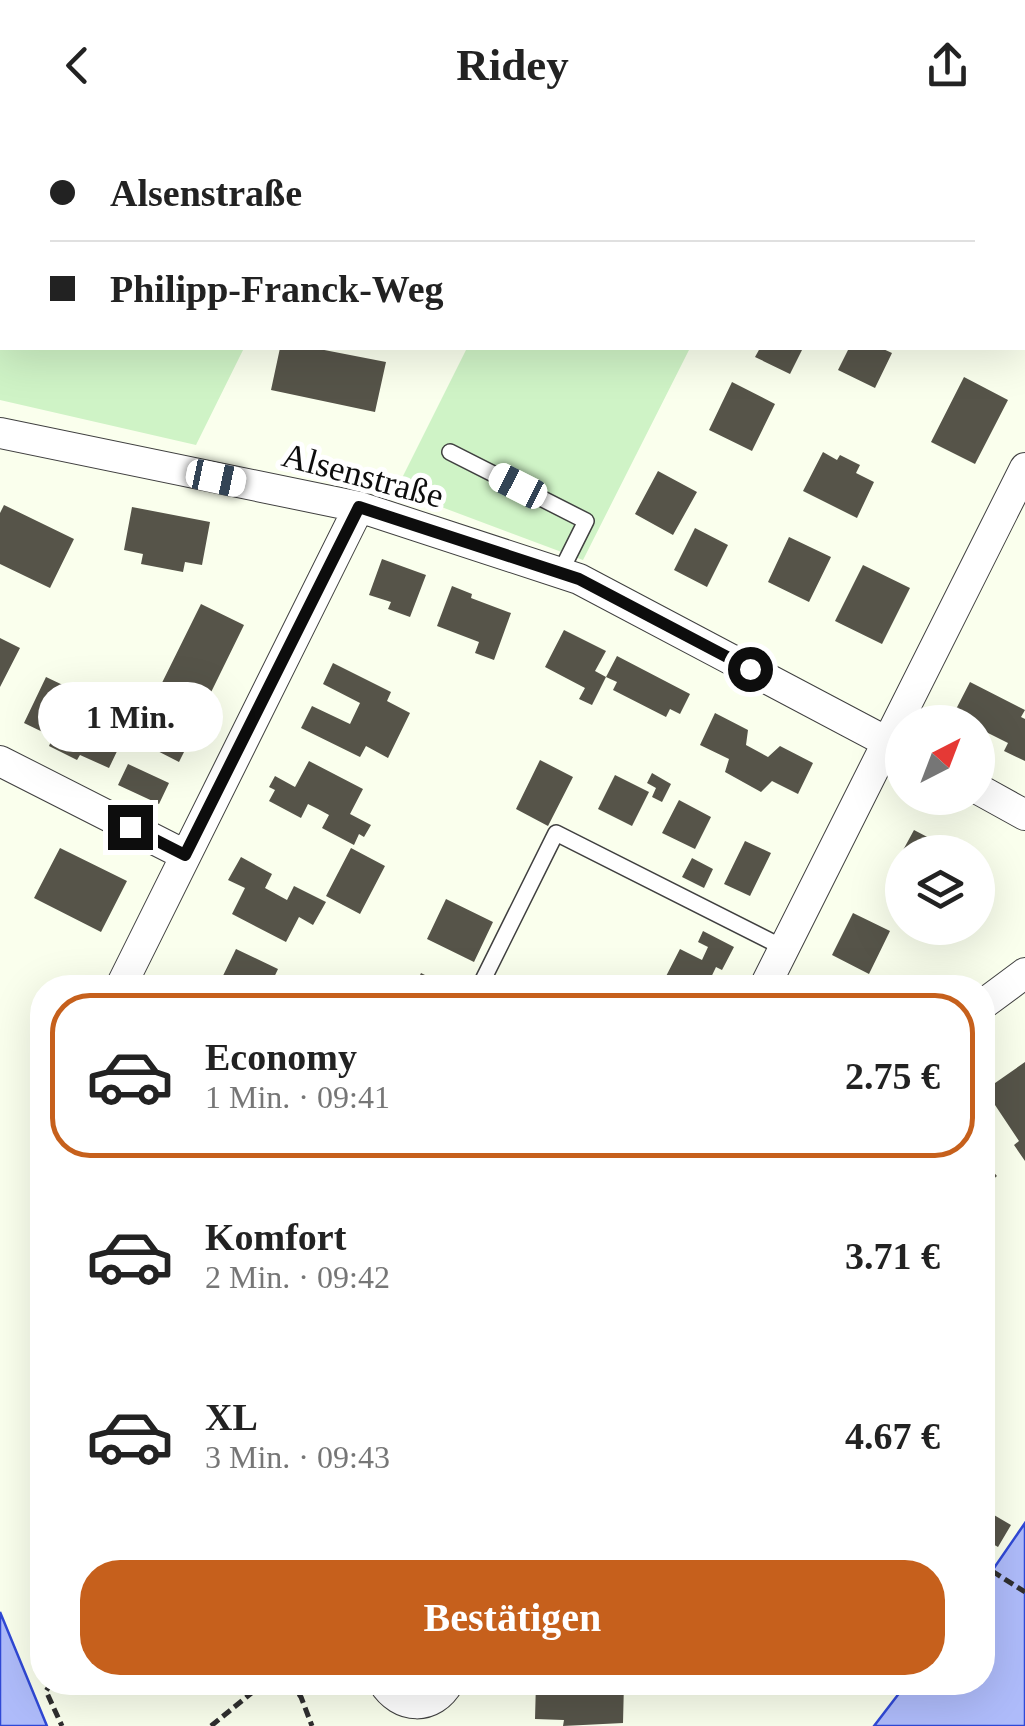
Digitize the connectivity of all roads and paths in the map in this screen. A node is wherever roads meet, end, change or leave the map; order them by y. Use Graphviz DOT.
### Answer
graph roads {
  1 [pos="0,433"];
  2 [pos="450,452"];
  3 [pos="1025,468"];
  4 [pos="359,507"];
  5 [pos="560,572"];
  6 [pos="914,705"];
  7 [pos="885,741"];
  8 [pos="0,761"];
  9 [pos="885,764"];
  10 [pos="995,799"];
  11 [pos="1025,815"];
  12 [pos="185,855"];
  13 [pos="784,948"];
  14 [pos="1025,973"];
  15 [pos="126,975"];
  16 [pos="486,975"];
  17 [pos="770,975"];
  18 [pos="995,995"];
  19 [pos="995,1573"];
  20 [pos="1025,1592"];
  21 [pos="48,1695"];
  22 [pos="249,1695"];
  23 [pos="300,1695"];
  24 [pos="394,1695"];
  25 [pos="441,1695"];
  26 [pos="62,1726"];
  27 [pos="211,1726"];
  28 [pos="312,1726"];
  1 -- 4 [label="street, Alsenstraße"];
  2 -- 5 [label="lane"];
  3 -- 6 [label="street"];
  4 -- 5 [label="street, Alsenstraße"];
  4 -- 12 [label="street"];
  5 -- 7 [label="street, Alsenstraße"];
  8 -- 12 [label="street"];
  9 -- 13 [label="street"];
  10 -- 11 [label="street"];
  12 -- 15 [label="street"];
  13 -- 16 [label="lane"];
  13 -- 17 [label="street"];
  14 -- 18 [label="street"];
  19 -- 20 [label="path"];
  21 -- 26 [label="path"];
  22 -- 27 [label="path"];
  23 -- 28 [label="path"];
  24 -- 25 [label="street"];
}
